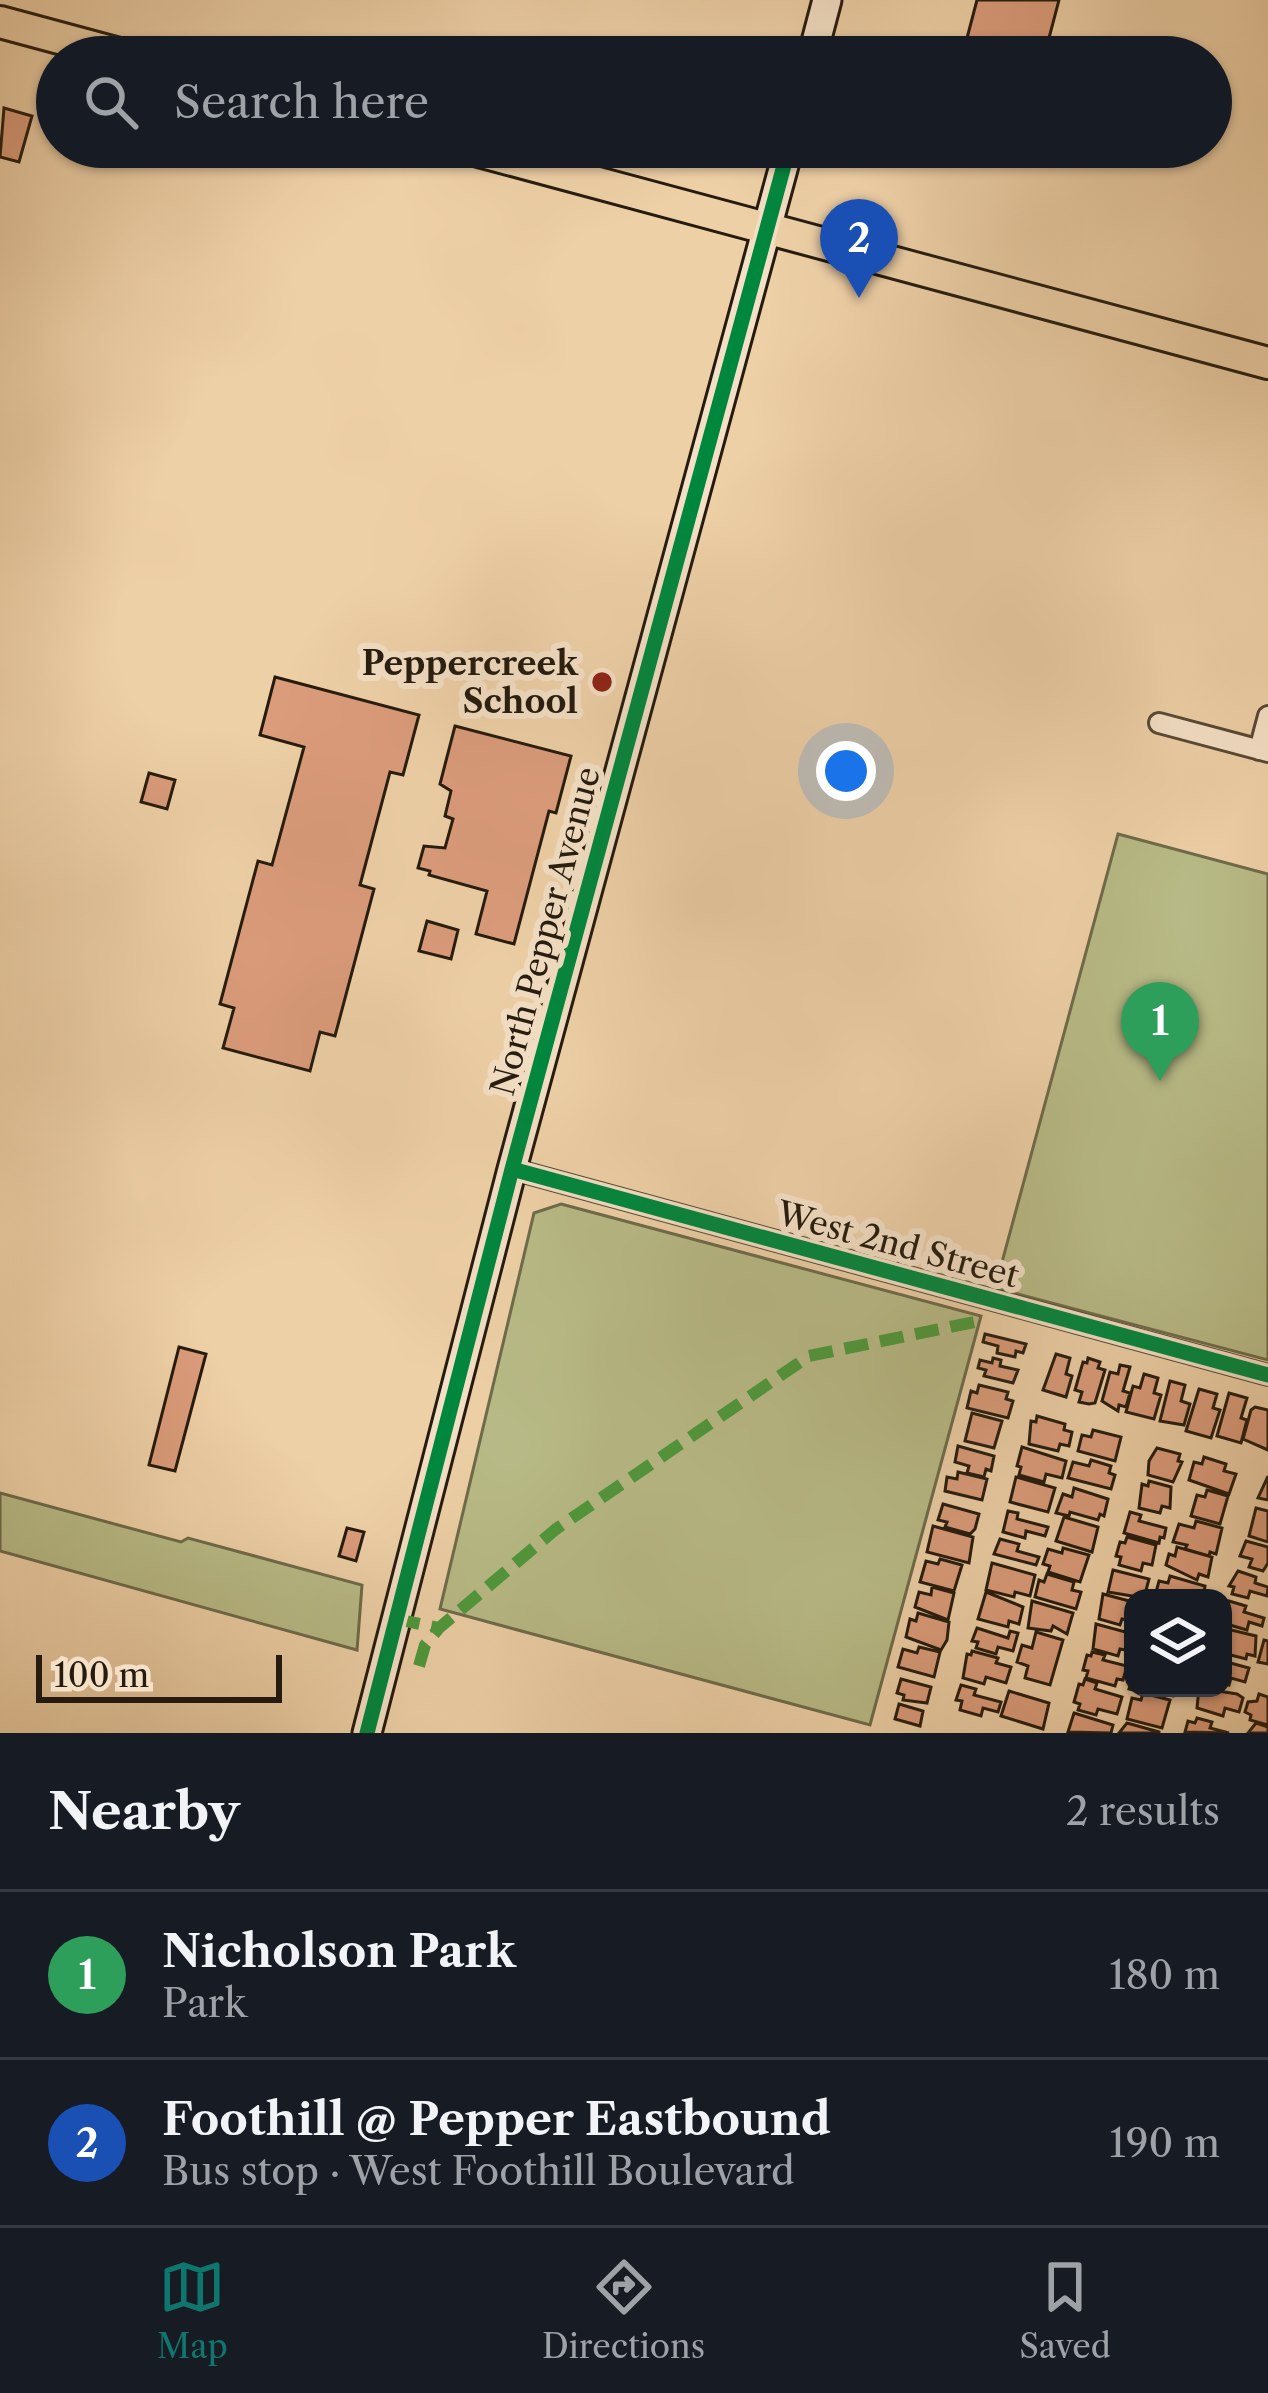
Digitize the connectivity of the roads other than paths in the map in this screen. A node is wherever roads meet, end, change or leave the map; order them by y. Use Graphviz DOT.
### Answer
graph roads {
  1 [pos="827,0"];
  2 [pos="0,22"];
  3 [pos="52,36"];
  4 [pos="818,36"];
  5 [pos="542,168"];
  6 [pos="783,168"];
  7 [pos="767,229"];
  8 [pos="1268,363"];
  9 [pos="1268,716"];
  10 [pos="1159,723"];
  11 [pos="1264,751"];
  12 [pos="512,1169"];
  13 [pos="1268,1375"];
  14 [pos="367,1733"];
  1 -- 4 [label="main road"];
  2 -- 3 [label="main road"];
  5 -- 7 [label="main road"];
  6 -- 7 [label="main road, North Pepper Avenue"];
  7 -- 8 [label="main road"];
  7 -- 12 [label="main road, North Pepper Avenue"];
  9 -- 11 [label="street"];
  10 -- 11 [label="street"];
  12 -- 13 [label="street, West 2nd Street"];
  12 -- 14 [label="main road, North Pepper Avenue"];
}
